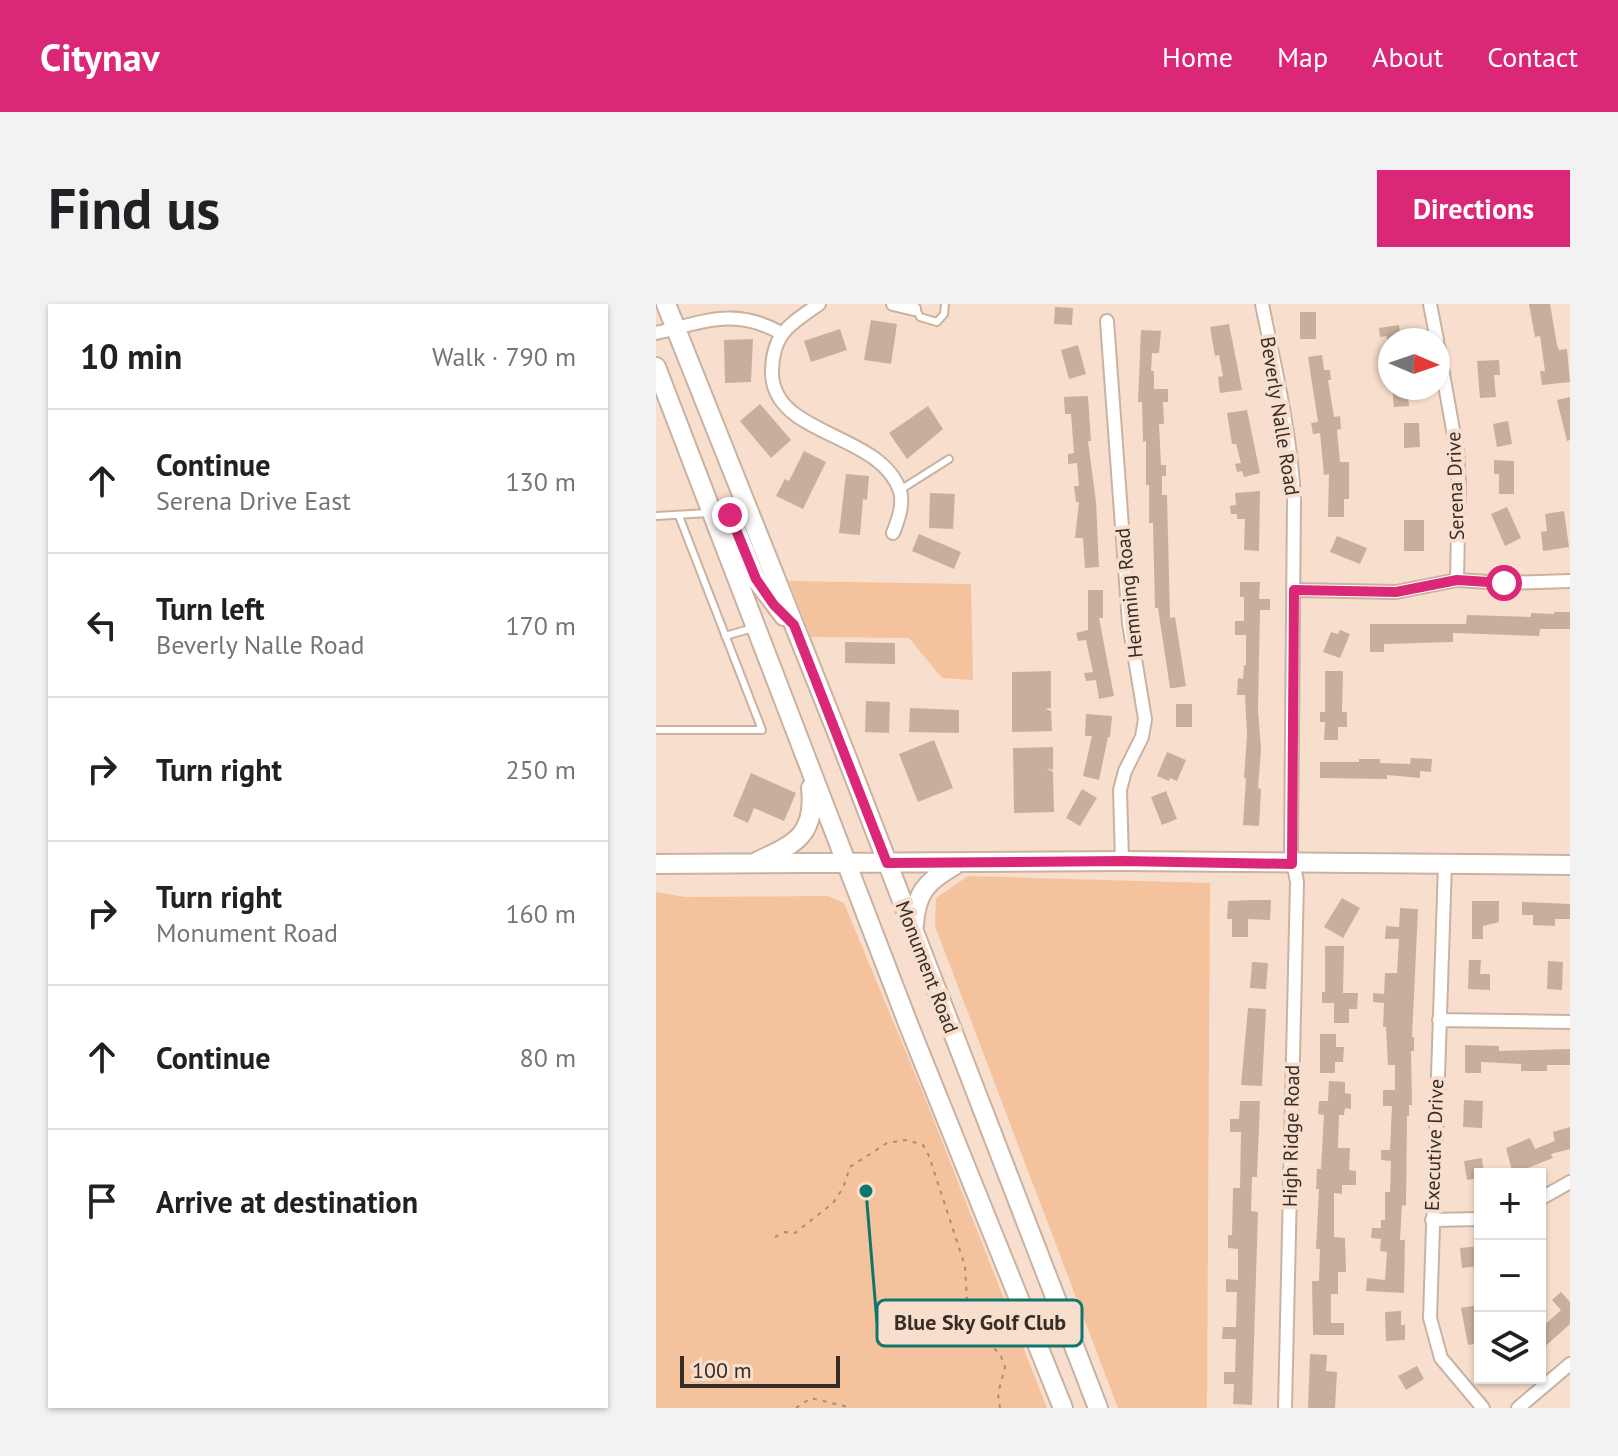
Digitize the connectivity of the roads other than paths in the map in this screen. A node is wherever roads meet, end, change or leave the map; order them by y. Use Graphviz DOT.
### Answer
graph roads {
  1 [pos="666,304"];
  2 [pos="819,304"];
  3 [pos="893,304"];
  4 [pos="945,304"];
  5 [pos="1262,304"];
  6 [pos="1430,304"];
  7 [pos="915,306"];
  8 [pos="1107,321"];
  9 [pos="675,328"];
  10 [pos="1435,328"];
  11 [pos="656,333"];
  12 [pos="781,333"];
  13 [pos="656,367"];
  14 [pos="1448,400"];
  15 [pos="722,446"];
  16 [pos="949,459"];
  17 [pos="900,490"];
  18 [pos="713,513"];
  19 [pos="656,516"];
  20 [pos="679,516"];
  21 [pos="893,533"];
  22 [pos="1457,580"];
  23 [pos="1570,581"];
  24 [pos="1294,590"];
  25 [pos="794,625"];
  26 [pos="757,627"];
  27 [pos="725,636"];
  28 [pos="656,730"];
  29 [pos="809,769"];
  30 [pos="1122,861"];
  31 [pos="887,863"];
  32 [pos="959,863"];
  33 [pos="656,864"];
  34 [pos="750,864"];
  35 [pos="1292,864"];
  36 [pos="1445,864"];
  37 [pos="848,865"];
  38 [pos="1570,865"];
  39 [pos="914,932"];
  40 [pos="1439,1020"];
  41 [pos="1570,1022"];
  42 [pos="1570,1182"];
  43 [pos="1546,1196"];
  44 [pos="1474,1219"];
  45 [pos="1432,1220"];
  46 [pos="1570,1364"];
  47 [pos="1063,1408"];
  48 [pos="1098,1408"];
  49 [pos="1285,1408"];
  50 [pos="1483,1408"];
  51 [pos="1518,1408"];
  1 -- 9 [label="main road, Monument Road"];
  2 -- 12 [label="street"];
  3 -- 7 [label="street"];
  4 -- 7 [label="lane"];
  5 -- 24 [label="street, Beverly Nalle Road"];
  6 -- 10 [label="street"];
  8 -- 30 [label="street, Hemming Road"];
  9 -- 11 [label="street"];
  9 -- 12 [label="street"];
  9 -- 15 [label="main road, Monument Road"];
  12 -- 17 [label="street"];
  13 -- 18 [label="main road, Monument Road"];
  14 -- 22 [label="street, Serena Drive"];
  15 -- 18 [label="main road"];
  15 -- 25 [label="main road, Monument Road"];
  16 -- 17 [label="lane"];
  17 -- 21 [label="street"];
  18 -- 20 [label="lane"];
  18 -- 25 [label="main road"];
  18 -- 26 [label="main road, Monument Road"];
  19 -- 20 [label="lane"];
  20 -- 27 [label="lane"];
  22 -- 23 [label="street"];
  22 -- 24 [label="street"];
  24 -- 35 [label="street, Beverly Nalle Road"];
  25 -- 31 [label="main road, Monument Road"];
  26 -- 27 [label="lane"];
  26 -- 29 [label="main road, Monument Road"];
  27 -- 28 [label="lane"];
  29 -- 34 [label="main road"];
  29 -- 37 [label="main road, Monument Road"];
  30 -- 32 [label="main road"];
  30 -- 35 [label="main road"];
  31 -- 32 [label="main road"];
  31 -- 37 [label="main road"];
  31 -- 39 [label="main road, Monument Road"];
  32 -- 39 [label="main road"];
  33 -- 34 [label="main road"];
  34 -- 37 [label="main road"];
  35 -- 36 [label="main road"];
  35 -- 49 [label="street, High Ridge Road"];
  36 -- 38 [label="main road"];
  36 -- 40 [label="street, Executive Drive"];
  37 -- 47 [label="main road, Monument Road"];
  39 -- 48 [label="main road, Monument Road"];
  40 -- 41 [label="street"];
  40 -- 45 [label="street, Executive Drive"];
  42 -- 43 [label="street"];
  44 -- 45 [label="street"];
  45 -- 50 [label="street, Executive Drive"];
  46 -- 51 [label="street"];
}
